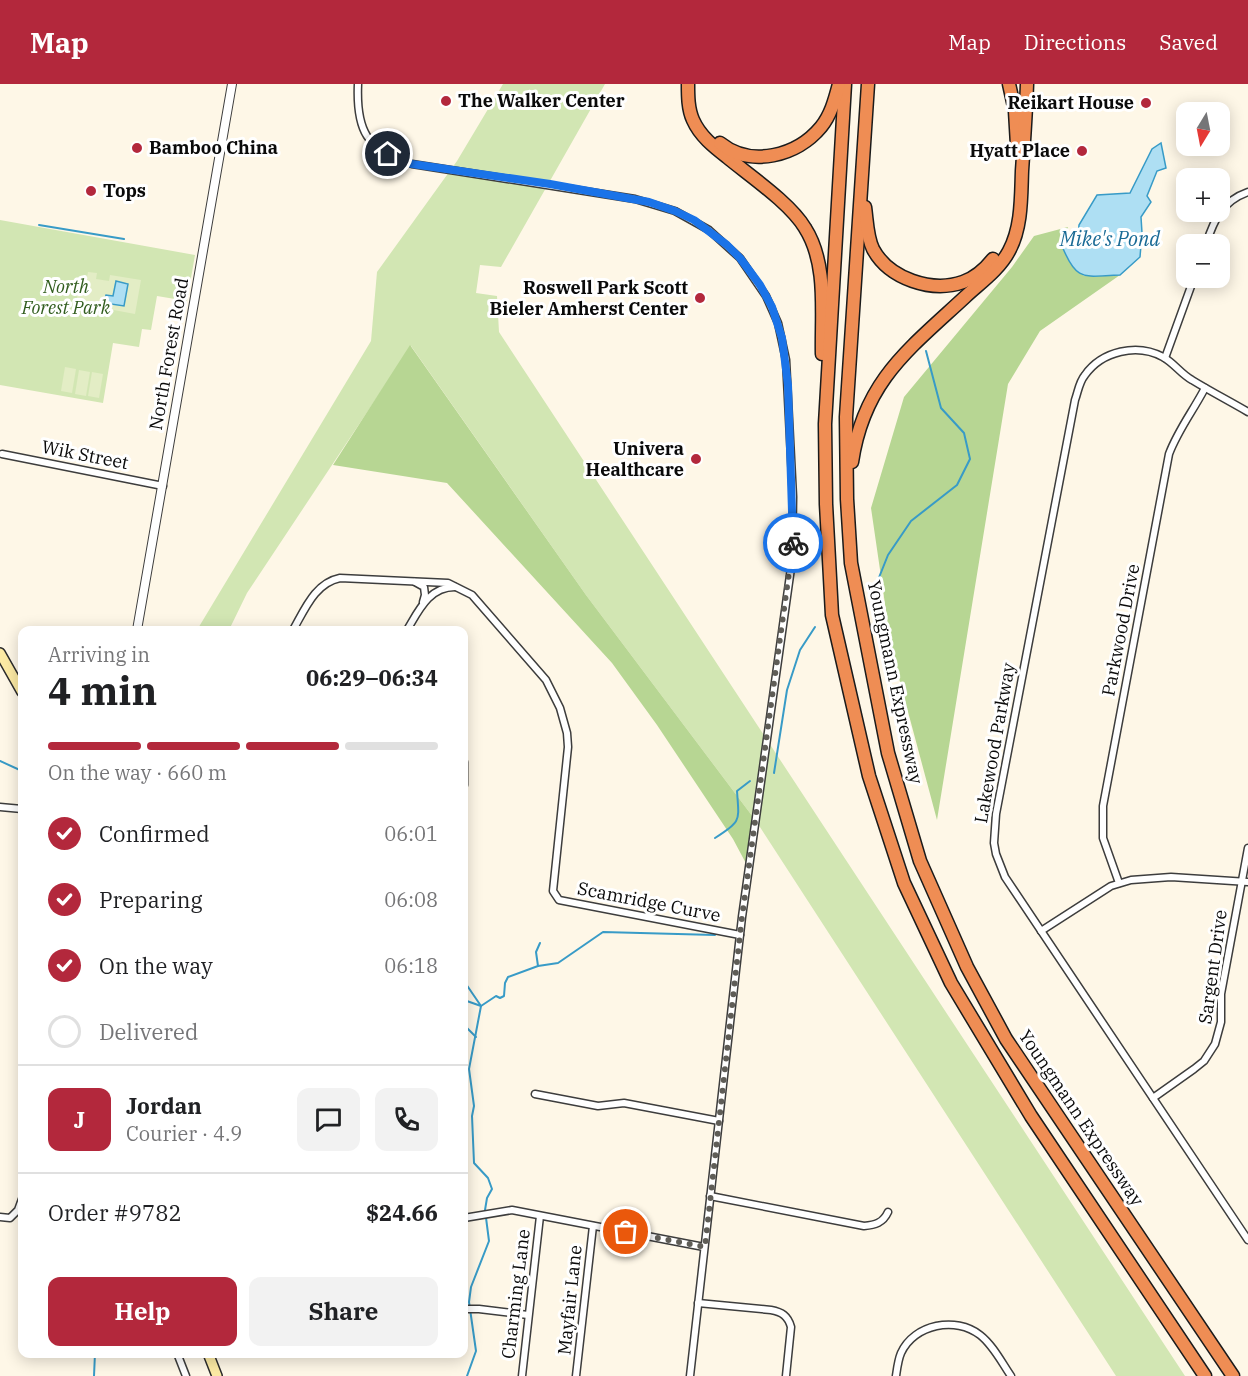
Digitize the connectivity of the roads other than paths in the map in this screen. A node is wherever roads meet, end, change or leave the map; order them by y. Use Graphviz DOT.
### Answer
graph roads {
  1 [pos="232,84"];
  2 [pos="358,84"];
  3 [pos="690,84"];
  4 [pos="839,84"];
  5 [pos="845,84"];
  6 [pos="868,84"];
  7 [pos="1009,84"];
  8 [pos="1017,84"];
  9 [pos="1027,84"];
  10 [pos="1024,142"];
  11 [pos="861,177"];
  12 [pos="1248,192"];
  13 [pos="1210,234"];
  14 [pos="1190,288"];
  15 [pos="1165,358"];
  16 [pos="1205,388"];
  17 [pos="1248,412"];
  18 [pos="825,424"];
  19 [pos="2,454"];
  20 [pos="163,486"];
  21 [pos="847,499"];
  22 [pos="415,581"];
  23 [pos="463,589"];
  24 [pos="423,604"];
  25 [pos="138,626"];
  26 [pos="295,626"];
  27 [pos="410,626"];
  28 [pos="0,653"];
  29 [pos="18,685"];
  30 [pos="0,807"];
  31 [pos="18,809"];
  32 [pos="1248,848"];
  33 [pos="1245,881"];
  34 [pos="1119,883"];
  35 [pos="1041,931"];
  36 [pos="740,936"];
  37 [pos="535,1094"];
  38 [pos="1153,1098"];
  39 [pos="719,1121"];
  40 [pos="710,1196"];
  41 [pos="18,1210"];
  42 [pos="888,1212"];
  43 [pos="540,1216"];
  44 [pos="0,1217"];
  45 [pos="468,1217"];
  46 [pos="593,1226"];
  47 [pos="1247,1236"];
  48 [pos="705,1247"];
  49 [pos="698,1303"];
  50 [pos="468,1309"];
  51 [pos="528,1315"];
  52 [pos="178,1358"];
  53 [pos="210,1358"];
  54 [pos="186,1376"];
  55 [pos="217,1376"];
  56 [pos="522,1376"];
  57 [pos="576,1376"];
  58 [pos="690,1376"];
  59 [pos="786,1376"];
  60 [pos="896,1376"];
  61 [pos="1011,1376"];
  62 [pos="1205,1376"];
  63 [pos="1233,1376"];
  1 -- 20 [label="street, North Forest Road"];
  2 -- 36 [label="street"];
  3 -- 4 [label="highway"];
  3 -- 18 [label="highway"];
  5 -- 18 [label="highway, Youngmann Expressway"];
  6 -- 11 [label="highway, Youngmann Expressway"];
  7 -- 11 [label="highway"];
  8 -- 10 [label="highway"];
  9 -- 10 [label="highway"];
  10 -- 21 [label="highway"];
  11 -- 21 [label="highway, Youngmann Expressway"];
  12 -- 13 [label="street"];
  14 -- 15 [label="street"];
  15 -- 16 [label="street"];
  15 -- 35 [label="street, Lakewood Parkway"];
  16 -- 17 [label="street"];
  16 -- 34 [label="street, Parkwood Drive"];
  18 -- 62 [label="highway, Youngmann Expressway"];
  19 -- 20 [label="street, Wik Street"];
  20 -- 25 [label="street, North Forest Road"];
  21 -- 63 [label="highway, Youngmann Expressway"];
  22 -- 23 [label="street"];
  22 -- 24 [label="street"];
  22 -- 26 [label="street"];
  23 -- 24 [label="street"];
  23 -- 36 [label="street, Scamridge Curve"];
  24 -- 27 [label="street"];
  28 -- 29 [label="main road"];
  30 -- 31 [label="street"];
  32 -- 33 [label="street, Sargent Drive"];
  33 -- 34 [label="street"];
  33 -- 38 [label="street, Sargent Drive"];
  34 -- 35 [label="street"];
  35 -- 38 [label="street, Lakewood Parkway"];
  36 -- 39 [label="street"];
  37 -- 39 [label="street"];
  38 -- 47 [label="street, Lakewood Parkway"];
  39 -- 40 [label="street"];
  40 -- 42 [label="street"];
  40 -- 48 [label="street"];
  41 -- 44 [label="street"];
  43 -- 45 [label="street"];
  43 -- 46 [label="street"];
  43 -- 51 [label="street, Charming Lane"];
  46 -- 48 [label="street"];
  46 -- 57 [label="street, Mayfair Lane"];
  48 -- 49 [label="street"];
  49 -- 58 [label="street"];
  49 -- 59 [label="street"];
  50 -- 51 [label="street"];
  51 -- 56 [label="street, Charming Lane"];
  52 -- 54 [label="street"];
  53 -- 55 [label="main road"];
  60 -- 61 [label="street"];
}
